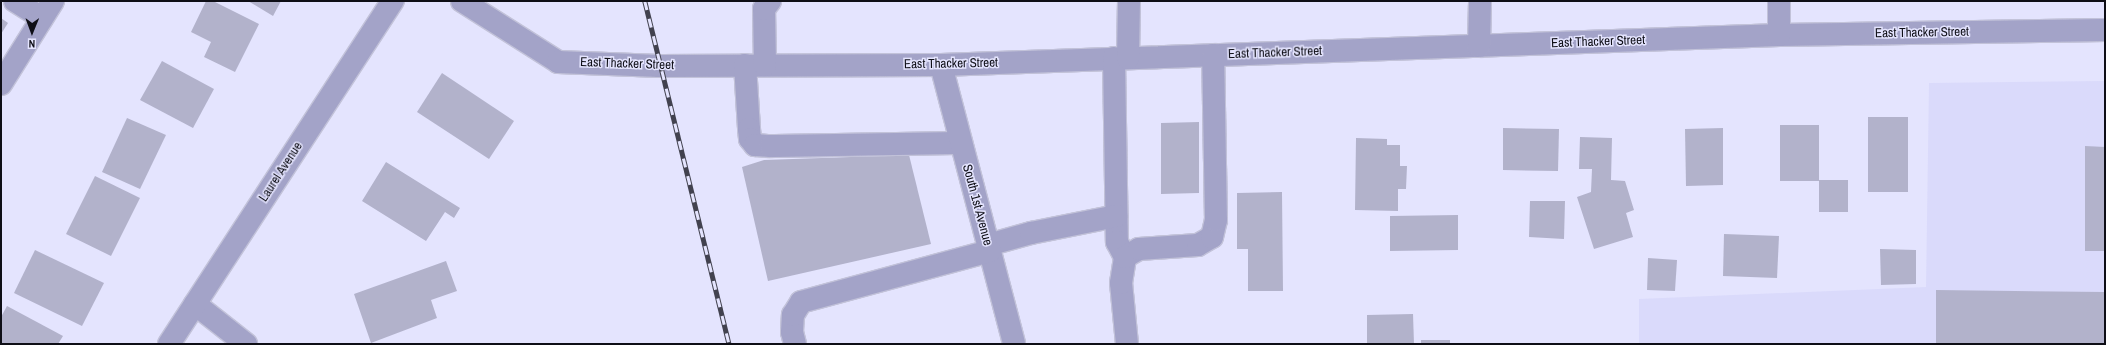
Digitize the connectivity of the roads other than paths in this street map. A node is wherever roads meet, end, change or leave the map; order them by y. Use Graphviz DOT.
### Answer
graph roads {
  1 [pos="15,1"];
  2 [pos="393,1"];
  3 [pos="462,1"];
  4 [pos="770,1"];
  5 [pos="1129,1"];
  6 [pos="1480,1"];
  7 [pos="1779,1"];
  8 [pos="48,10"];
  9 [pos="2105,30"];
  10 [pos="1779,36"];
  11 [pos="1479,46"];
  12 [pos="1213,55"];
  13 [pos="1121,58"];
  14 [pos="755,65"];
  15 [pos="941,65"];
  16 [pos="1,84"];
  17 [pos="961,143"];
  18 [pos="1116,216"];
  19 [pos="989,248"];
  20 [pos="1125,257"];
  21 [pos="195,304"];
  22 [pos="169,344"];
  23 [pos="246,344"];
  24 [pos="795,344"];
  25 [pos="1014,344"];
  26 [pos="1127,344"];
  1 -- 8 [label="street"];
  2 -- 21 [label="street, Laurel Avenue"];
  3 -- 14 [label="street, East Thacker Street"];
  4 -- 14 [label="street"];
  5 -- 13 [label="street"];
  6 -- 11 [label="street"];
  7 -- 10 [label="street"];
  8 -- 16 [label="street"];
  9 -- 10 [label="street, East Thacker Street"];
  10 -- 11 [label="street, East Thacker Street"];
  11 -- 12 [label="street, East Thacker Street"];
  12 -- 13 [label="street, East Thacker Street"];
  12 -- 20 [label="street"];
  13 -- 15 [label="street, East Thacker Street"];
  13 -- 18 [label="street"];
  14 -- 15 [label="street, East Thacker Street"];
  14 -- 17 [label="street"];
  15 -- 17 [label="street, South 1st Avenue"];
  17 -- 19 [label="street, South 1st Avenue"];
  18 -- 19 [label="street"];
  18 -- 20 [label="street"];
  19 -- 24 [label="street"];
  19 -- 25 [label="street, South 1st Avenue"];
  20 -- 26 [label="street"];
  21 -- 22 [label="street, Laurel Avenue"];
  21 -- 23 [label="street"];
}
